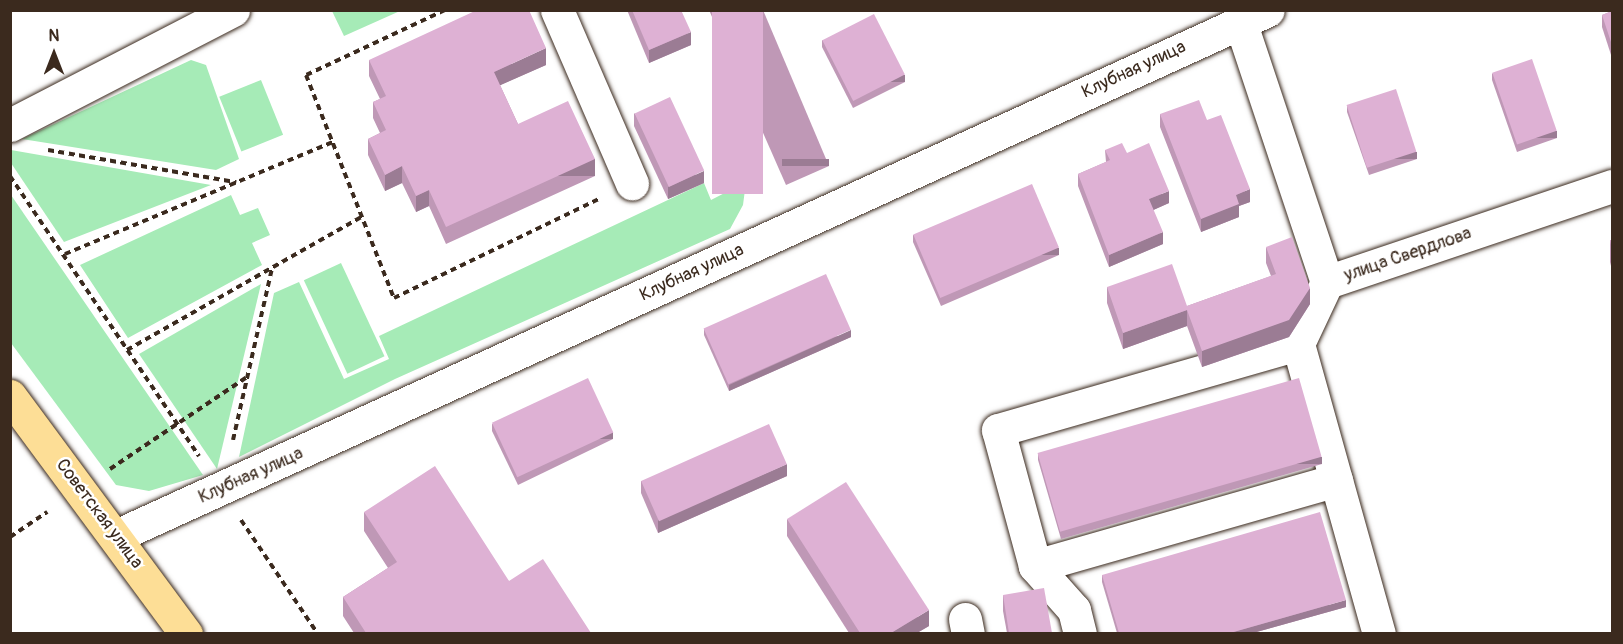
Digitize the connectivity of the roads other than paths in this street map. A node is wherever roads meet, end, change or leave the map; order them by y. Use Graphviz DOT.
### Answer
graph roads {
  1 [pos="233,10"];
  2 [pos="557,10"];
  3 [pos="1254,16"];
  4 [pos="10,125"];
  5 [pos="632,183"];
  6 [pos="1612,186"];
  7 [pos="1327,282"];
  8 [pos="1298,344"];
  9 [pos="10,396"];
  10 [pos="1336,480"];
  11 [pos="116,536"];
  12 [pos="1035,566"];
  13 [pos="176,630"];
  14 [pos="1368,631"];
  15 [pos="1080,633"];
  1 -- 4 [label="street"];
  2 -- 5 [label="street"];
  3 -- 7 [label="street, улица Свердлова"];
  3 -- 11 [label="street, Клубная улица"];
  6 -- 7 [label="street, улица Свердлова"];
  7 -- 8 [label="street"];
  8 -- 10 [label="street"];
  8 -- 12 [label="street"];
  9 -- 11 [label="main road, Советская улица"];
  10 -- 12 [label="street"];
  10 -- 14 [label="street"];
  11 -- 13 [label="main road, Советская улица"];
  12 -- 15 [label="street"];
}
